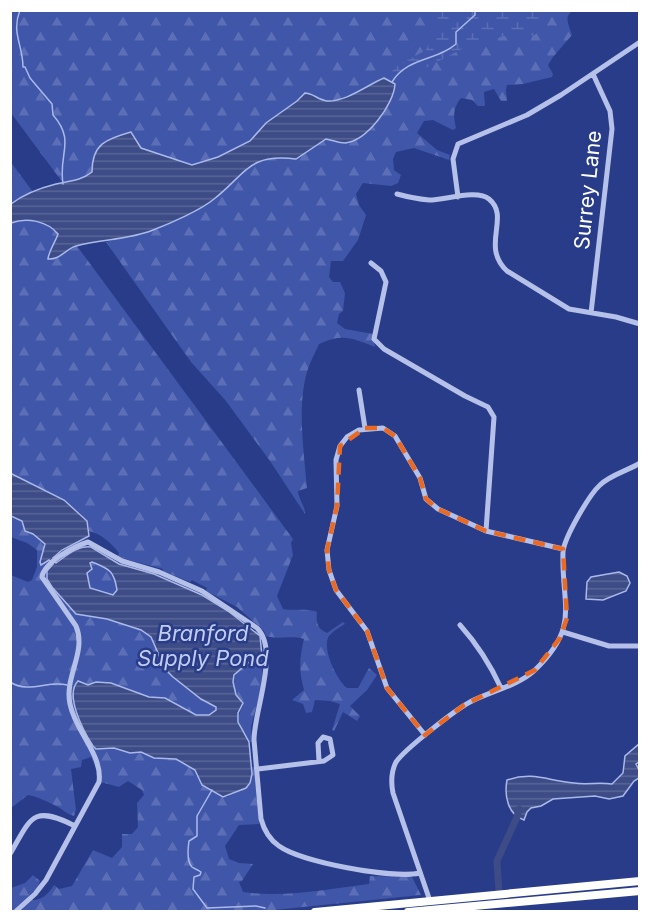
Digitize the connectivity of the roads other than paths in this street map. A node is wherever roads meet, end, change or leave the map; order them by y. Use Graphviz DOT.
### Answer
graph roads {
  1 [pos="639,42"];
  2 [pos="593,74"];
  3 [pos="398,194"];
  4 [pos="458,196"];
  5 [pos="371,263"];
  6 [pos="591,313"];
  7 [pos="639,324"];
  8 [pos="359,390"];
  9 [pos="365,428"];
  10 [pos="639,463"];
  11 [pos="486,531"];
  12 [pos="563,549"];
  13 [pos="460,625"];
  14 [pos="563,633"];
  15 [pos="639,646"];
  16 [pos="501,688"];
  17 [pos="425,735"];
  18 [pos="319,761"];
  19 [pos="258,769"];
  20 [pos="75,826"];
  21 [pos="10,854"];
  22 [pos="420,873"];
  23 [pos="639,881"];
  24 [pos="639,891"];
  25 [pos="432,906"];
  26 [pos="15,912"];
  27 [pos="315,912"];
  28 [pos="408,912"];
  1 -- 2 [label="street"];
  2 -- 4 [label="street"];
  2 -- 6 [label="street, Surrey Lane"];
  3 -- 4 [label="street"];
  4 -- 6 [label="street"];
  5 -- 11 [label="street"];
  6 -- 7 [label="street"];
  8 -- 9 [label="street"];
  9 -- 11 [label="street"];
  9 -- 17 [label="street"];
  10 -- 12 [label="street"];
  11 -- 12 [label="street"];
  12 -- 14 [label="street"];
  13 -- 16 [label="street"];
  14 -- 15 [label="street"];
  14 -- 16 [label="street"];
  16 -- 17 [label="street"];
  17 -- 22 [label="street"];
  18 -- 19 [label="street"];
  19 -- 20 [label="street"];
  19 -- 22 [label="street"];
  20 -- 21 [label="street"];
  20 -- 26 [label="street"];
  22 -- 25 [label="street"];
  23 -- 25 [label="highway"];
  24 -- 25 [label="highway"];
  25 -- 27 [label="highway"];
  25 -- 28 [label="highway"];
}
